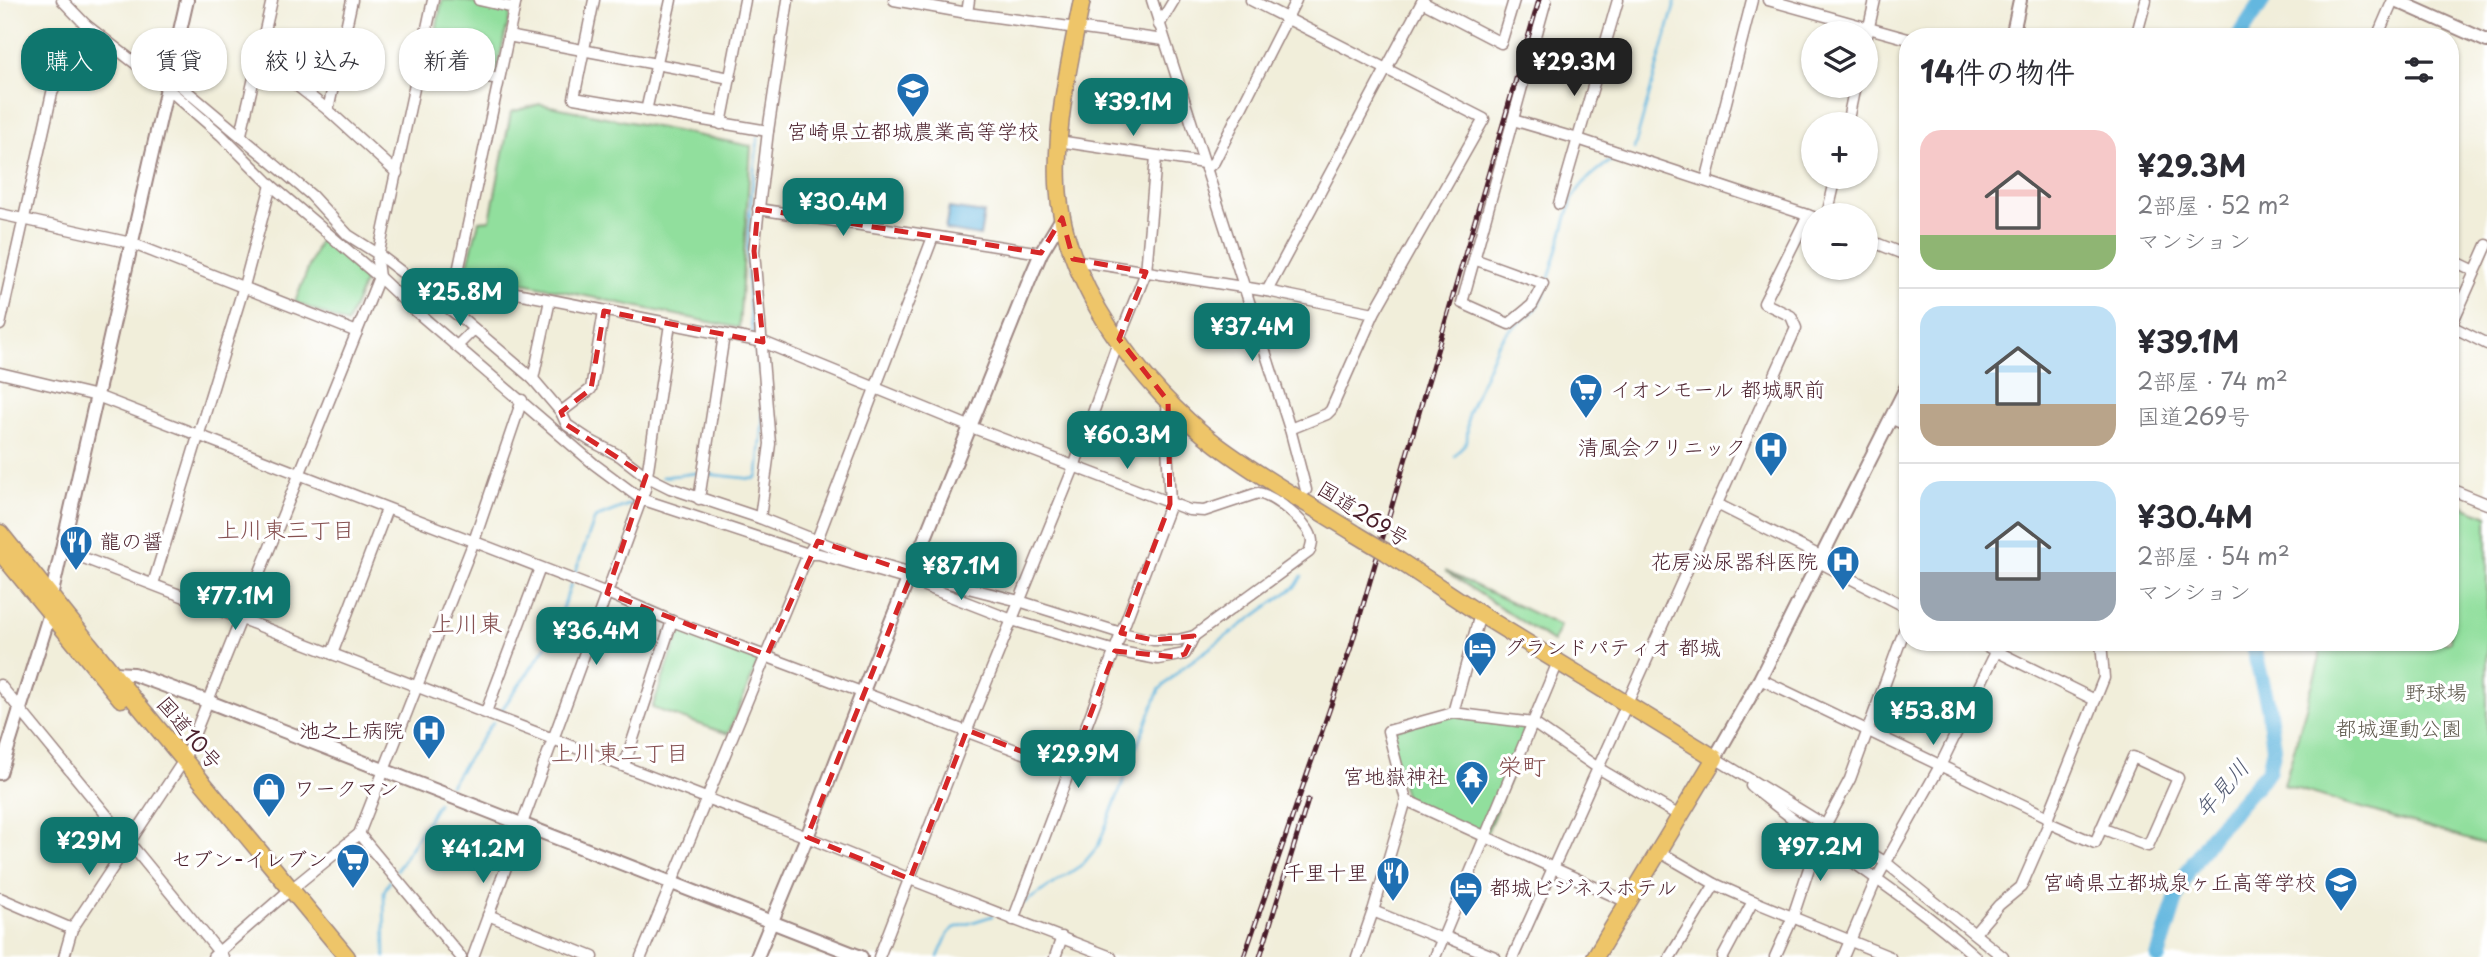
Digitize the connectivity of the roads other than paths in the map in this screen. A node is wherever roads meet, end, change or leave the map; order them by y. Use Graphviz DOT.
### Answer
graph roads {
  1 [pos="62,0"];
  2 [pos="187,0"];
  3 [pos="272,0"];
  4 [pos="352,0"];
  5 [pos="433,0"];
  6 [pos="479,0"];
  7 [pos="594,0"];
  8 [pos="671,0"];
  9 [pos="746,0"];
  10 [pos="788,0"];
  11 [pos="894,0"];
  12 [pos="969,0"];
  13 [pos="1082,0"];
  14 [pos="1152,0"];
  15 [pos="1174,0"];
  16 [pos="1251,0"];
  17 [pos="1296,0"];
  18 [pos="1514,0"];
  19 [pos="1546,0"];
  20 [pos="1618,0"];
  21 [pos="1752,0"];
  22 [pos="1768,0"];
  23 [pos="1875,0"];
  24 [pos="2020,0"];
  25 [pos="2146,0"];
  26 [pos="2394,0"];
  27 [pos="1422,1"];
  28 [pos="515,4"];
  29 [pos="967,13"];
  30 [pos="1287,18"];
  31 [pos="1843,21"];
  32 [pos="1870,21"];
  33 [pos="86,25"];
  34 [pos="1160,25"];
  35 [pos="181,28"];
  36 [pos="266,28"];
  37 [pos="427,28"];
  38 [pos="2014,28"];
  39 [pos="2138,28"];
  40 [pos="2381,28"];
  41 [pos="2458,28"];
  42 [pos="1076,29"];
  43 [pos="2459,29"];
  44 [pos="1878,31"];
  45 [pos="508,36"];
  46 [pos="1899,37"];
  47 [pos="1164,40"];
  48 [pos="2487,41"];
  49 [pos="583,50"];
  50 [pos="131,57"];
  51 [pos="657,64"];
  52 [pos="1387,68"];
  53 [pos="495,78"];
  54 [pos="730,78"];
  55 [pos="499,79"];
  56 [pos="166,91"];
  57 [pos="176,91"];
  58 [pos="179,91"];
  59 [pos="251,91"];
  60 [pos="304,91"];
  61 [pos="413,91"];
  62 [pos="328,110"];
  63 [pos="646,111"];
  64 [pos="1513,120"];
  65 [pos="722,124"];
  66 [pos="768,131"];
  67 [pos="241,134"];
  68 [pos="1578,139"];
  69 [pos="1058,141"];
  70 [pos="1156,157"];
  71 [pos="1205,166"];
  72 [pos="397,173"];
  73 [pos="1706,181"];
  74 [pos="271,185"];
  75 [pos="1559,204"];
  76 [pos="758,209"];
  77 [pos="1801,213"];
  78 [pos="0,214"];
  79 [pos="1062,218"];
  80 [pos="23,219"];
  81 [pos="1801,235"];
  82 [pos="933,237"];
  83 [pos="131,243"];
  84 [pos="1878,244"];
  85 [pos="2487,244"];
  86 [pos="1899,252"];
  87 [pos="1041,253"];
  88 [pos="378,254"];
  89 [pos="1474,259"];
  90 [pos="1073,260"];
  91 [pos="2459,263"];
  92 [pos="2475,271"];
  93 [pos="1146,272"];
  94 [pos="379,277"];
  95 [pos="244,286"];
  96 [pos="1245,288"];
  97 [pos="1267,291"];
  98 [pos="550,300"];
  99 [pos="2459,307"];
  100 [pos="604,310"];
  101 [pos="1374,313"];
  102 [pos="670,324"];
  103 [pos="0,326"];
  104 [pos="474,329"];
  105 [pos="2459,331"];
  106 [pos="357,332"];
  107 [pos="724,335"];
  108 [pos="1119,339"];
  109 [pos="762,342"];
  110 [pos="2487,344"];
  111 [pos="457,346"];
  112 [pos="0,373"];
  113 [pos="533,379"];
  114 [pos="874,388"];
  115 [pos="97,396"];
  116 [pos="522,400"];
  117 [pos="1168,401"];
  118 [pos="1899,401"];
  119 [pos="561,412"];
  120 [pos="1890,418"];
  121 [pos="1899,422"];
  122 [pos="971,427"];
  123 [pos="1290,429"];
  124 [pos="200,435"];
  125 [pos="1074,467"];
  126 [pos="300,474"];
  127 [pos="646,476"];
  128 [pos="1306,490"];
  129 [pos="2459,493"];
  130 [pos="640,499"];
  131 [pos="699,499"];
  132 [pos="1170,504"];
  133 [pos="1717,504"];
  134 [pos="2487,504"];
  135 [pos="387,509"];
  136 [pos="760,518"];
  137 [pos="0,533"];
  138 [pos="817,540"];
  139 [pos="474,541"];
  140 [pos="63,550"];
  141 [pos="0,552"];
  142 [pos="808,554"];
  143 [pos="1820,560"];
  144 [pos="540,568"];
  145 [pos="910,576"];
  146 [pos="153,584"];
  147 [pos="607,593"];
  148 [pos="1019,601"];
  149 [pos="1899,603"];
  150 [pos="50,605"];
  151 [pos="1480,614"];
  152 [pos="241,618"];
  153 [pos="1012,620"];
  154 [pos="672,621"];
  155 [pos="1121,634"];
  156 [pos="1194,636"];
  157 [pos="1899,645"];
  158 [pos="1115,650"];
  159 [pos="1996,651"];
  160 [pos="2005,651"];
  161 [pos="2102,651"];
  162 [pos="332,654"];
  163 [pos="767,655"];
  164 [pos="1559,662"];
  165 [pos="109,677"];
  166 [pos="1760,679"];
  167 [pos="0,685"];
  168 [pos="417,687"];
  169 [pos="863,691"];
  170 [pos="2095,700"];
  171 [pos="207,701"];
  172 [pos="1627,704"];
  173 [pos="19,709"];
  174 [pos="486,712"];
  175 [pos="1452,713"];
  176 [pos="1533,723"];
  177 [pos="967,730"];
  178 [pos="1869,730"];
  179 [pos="554,739"];
  180 [pos="1715,758"];
  181 [pos="182,764"];
  182 [pos="1940,765"];
  183 [pos="624,766"];
  184 [pos="1598,768"];
  185 [pos="1069,770"];
  186 [pos="383,771"];
  187 [pos="0,773"];
  188 [pos="708,799"];
  189 [pos="1406,800"];
  190 [pos="1678,815"];
  191 [pos="2049,820"];
  192 [pos="1826,824"];
  193 [pos="523,825"];
  194 [pos="2101,828"];
  195 [pos="359,834"];
  196 [pos="807,836"];
  197 [pos="1485,837"];
  198 [pos="1819,838"];
  199 [pos="131,842"];
  200 [pos="1658,851"];
  201 [pos="1885,862"];
  202 [pos="1553,868"];
  203 [pos="1877,878"];
  204 [pos="910,879"];
  205 [pos="673,883"];
  206 [pos="1715,884"];
  207 [pos="288,892"];
  208 [pos="0,898"];
  209 [pos="1753,901"];
  210 [pos="1627,902"];
  211 [pos="1373,911"];
  212 [pos="488,915"];
  213 [pos="1792,919"];
  214 [pos="1013,920"];
  215 [pos="770,922"];
  216 [pos="72,929"];
  217 [pos="1975,933"];
  218 [pos="1062,937"];
  219 [pos="1443,938"];
  220 [pos="1849,941"];
  221 [pos="218,955"];
  222 [pos="64,957"];
  223 [pos="335,957"];
  224 [pos="347,957"];
  225 [pos="461,957"];
  226 [pos="473,957"];
  227 [pos="593,957"];
  228 [pos="641,957"];
  229 [pos="757,957"];
  230 [pos="861,957"];
  231 [pos="879,957"];
  232 [pos="1055,957"];
  233 [pos="1111,957"];
  234 [pos="1357,957"];
  235 [pos="1434,957"];
  236 [pos="1495,957"];
  237 [pos="1513,957"];
  238 [pos="1595,957"];
  239 [pos="1670,957"];
  240 [pos="1723,957"];
  241 [pos="1775,957"];
  242 [pos="1843,957"];
  243 [pos="1890,957"];
  244 [pos="1976,957"];
  245 [pos="2003,957"];
  1 -- 33 [label="street"];
  2 -- 35 [label="street"];
  3 -- 36 [label="street"];
  4 -- 62 [label="street"];
  5 -- 37 [label="street"];
  6 -- 28 [label="street"];
  7 -- 49 [label="street"];
  8 -- 51 [label="street"];
  9 -- 54 [label="street"];
  10 -- 66 [label="street"];
  11 -- 29 [label="street"];
  12 -- 29 [label="street"];
  13 -- 42 [label="highway, 国道269号"];
  14 -- 34 [label="street"];
  15 -- 34 [label="street"];
  16 -- 30 [label="street"];
  17 -- 30 [label="street"];
  18 -- 27 [label="street"];
  19 -- 64 [label="street"];
  20 -- 68 [label="street"];
  21 -- 73 [label="street"];
  22 -- 31 [label="street"];
  23 -- 32 [label="street"];
  24 -- 38 [label="street"];
  25 -- 39 [label="street"];
  26 -- 40 [label="street"];
  26 -- 41 [label="street"];
  27 -- 52 [label="street"];
  28 -- 45 [label="street"];
  29 -- 42 [label="street"];
  30 -- 52 [label="street"];
  30 -- 71 [label="street"];
  33 -- 50 [label="street"];
  33 -- 80 [label="street"];
  34 -- 47 [label="street"];
  42 -- 47 [label="street"];
  42 -- 69 [label="highway, 国道269号"];
  43 -- 48 [label="street"];
  44 -- 46 [label="street"];
  45 -- 49 [label="street"];
  45 -- 55 [label="street"];
  47 -- 71 [label="street"];
  49 -- 51 [label="street"];
  49 -- 63 [label="street"];
  51 -- 54 [label="street"];
  51 -- 63 [label="street"];
  52 -- 97 [label="street"];
  52 -- 101 [label="street"];
  53 -- 55 [label="street"];
  54 -- 65 [label="street"];
  55 -- 98 [label="street"];
  56 -- 83 [label="street"];
  57 -- 74 [label="street"];
  58 -- 67 [label="street"];
  59 -- 67 [label="street"];
  60 -- 62 [label="street"];
  61 -- 72 [label="street"];
  62 -- 72 [label="street"];
  63 -- 65 [label="street"];
  64 -- 68 [label="street"];
  64 -- 89 [label="street"];
  65 -- 66 [label="street"];
  66 -- 76 [label="street"];
  67 -- 88 [label="street"];
  68 -- 73 [label="street"];
  68 -- 75 [label="street"];
  69 -- 70 [label="street"];
  69 -- 79 [label="highway, 国道269号"];
  70 -- 71 [label="street"];
  70 -- 93 [label="street"];
  71 -- 96 [label="street"];
  72 -- 88 [label="street"];
  73 -- 77 [label="street"];
  74 -- 94 [label="street"];
  74 -- 95 [label="street"];
  76 -- 82 [label="street"];
  76 -- 109 [label="street"];
  78 -- 80 [label="street"];
  79 -- 87 [label="street"];
  79 -- 90 [label="highway, 国道269号"];
  80 -- 83 [label="street"];
  80 -- 103 [label="street"];
  81 -- 133 [label="street"];
  82 -- 87 [label="street"];
  82 -- 114 [label="street"];
  83 -- 95 [label="street"];
  83 -- 115 [label="street"];
  84 -- 86 [label="street"];
  85 -- 92 [label="street"];
  87 -- 122 [label="street"];
  88 -- 94 [label="street"];
  88 -- 104 [label="street"];
  89 -- 89 [label="street"];
  90 -- 93 [label="street"];
  90 -- 108 [label="highway, 国道269号"];
  91 -- 92 [label="street"];
  92 -- 99 [label="street"];
  93 -- 96 [label="street"];
  93 -- 108 [label="street"];
  94 -- 106 [label="street"];
  94 -- 111 [label="street"];
  95 -- 106 [label="street"];
  95 -- 124 [label="street"];
  96 -- 97 [label="street"];
  96 -- 123 [label="street"];
  97 -- 101 [label="street"];
  98 -- 100 [label="street"];
  98 -- 113 [label="street"];
  100 -- 102 [label="street"];
  100 -- 119 [label="street"];
  101 -- 123 [label="street"];
  102 -- 107 [label="street"];
  102 -- 127 [label="street"];
  104 -- 111 [label="street"];
  104 -- 113 [label="street"];
  105 -- 110 [label="street"];
  106 -- 126 [label="street"];
  107 -- 109 [label="street"];
  107 -- 131 [label="street"];
  108 -- 117 [label="highway, 国道269号"];
  108 -- 125 [label="street"];
  109 -- 114 [label="street"];
  109 -- 136 [label="street"];
  111 -- 116 [label="street"];
  112 -- 115 [label="street"];
  113 -- 119 [label="street"];
  114 -- 122 [label="street"];
  114 -- 138 [label="street"];
  115 -- 124 [label="street"];
  115 -- 140 [label="street"];
  116 -- 130 [label="street"];
  116 -- 139 [label="street"];
  117 -- 132 [label="street"];
  117 -- 151 [label="highway, 国道269号, bridge"];
  118 -- 120 [label="street"];
  119 -- 127 [label="street"];
  120 -- 121 [label="street"];
  120 -- 143 [label="street"];
  122 -- 125 [label="street"];
  122 -- 145 [label="street"];
  123 -- 128 [label="street"];
  124 -- 126 [label="street"];
  124 -- 146 [label="street"];
  125 -- 132 [label="street"];
  125 -- 148 [label="street"];
  126 -- 135 [label="street"];
  126 -- 152 [label="street"];
  127 -- 130 [label="street"];
  127 -- 131 [label="street"];
  129 -- 134 [label="street"];
  130 -- 142 [label="street"];
  130 -- 147 [label="street"];
  131 -- 136 [label="street"];
  132 -- 155 [label="street"];
  132 -- 156 [label="street"];
  133 -- 143 [label="street"];
  133 -- 172 [label="street"];
  135 -- 139 [label="street"];
  135 -- 162 [label="street"];
  136 -- 138 [label="street"];
  137 -- 150 [label="highway, 国道10号"];
  138 -- 142 [label="street"];
  138 -- 145 [label="street"];
  139 -- 144 [label="street"];
  139 -- 168 [label="street"];
  140 -- 146 [label="street"];
  140 -- 150 [label="street"];
  141 -- 150 [label="highway, 国道10号"];
  142 -- 145 [label="street"];
  142 -- 163 [label="street"];
  143 -- 149 [label="street"];
  143 -- 166 [label="street"];
  144 -- 147 [label="street"];
  144 -- 174 [label="street"];
  145 -- 148 [label="street"];
  145 -- 153 [label="street"];
  145 -- 169 [label="street"];
  146 -- 152 [label="street"];
  147 -- 154 [label="street"];
  147 -- 179 [label="street"];
  148 -- 153 [label="street"];
  148 -- 155 [label="street"];
  150 -- 165 [label="highway, 国道10号"];
  150 -- 173 [label="street"];
  151 -- 164 [label="highway, 国道269号"];
  151 -- 175 [label="street"];
  152 -- 162 [label="street"];
  152 -- 171 [label="street"];
  153 -- 158 [label="street"];
  153 -- 177 [label="street"];
  154 -- 163 [label="street"];
  154 -- 183 [label="street"];
  155 -- 156 [label="street"];
  155 -- 158 [label="street"];
  156 -- 158 [label="street"];
  157 -- 178 [label="street"];
  158 -- 185 [label="street"];
  159 -- 182 [label="street"];
  160 -- 170 [label="street"];
  161 -- 170 [label="street"];
  162 -- 168 [label="street"];
  163 -- 169 [label="street"];
  163 -- 188 [label="street"];
  164 -- 172 [label="highway, 国道269号"];
  164 -- 176 [label="street"];
  165 -- 171 [label="street"];
  165 -- 181 [label="highway, 国道10号"];
  166 -- 178 [label="street"];
  166 -- 180 [label="street"];
  167 -- 173 [label="street"];
  168 -- 174 [label="street"];
  168 -- 186 [label="street"];
  169 -- 177 [label="street"];
  169 -- 196 [label="street"];
  170 -- 191 [label="street"];
  171 -- 181 [label="street"];
  171 -- 186 [label="street"];
  172 -- 180 [label="highway, 国道269号"];
  172 -- 184 [label="street"];
  173 -- 187 [label="street"];
  173 -- 199 [label="street"];
  174 -- 179 [label="street"];
  175 -- 176 [label="street"];
  175 -- 189 [label="street"];
  176 -- 184 [label="street"];
  176 -- 197 [label="street"];
  177 -- 185 [label="street"];
  177 -- 204 [label="street"];
  178 -- 182 [label="street"];
  178 -- 192 [label="street"];
  179 -- 183 [label="street"];
  179 -- 193 [label="street"];
  180 -- 190 [label="highway"];
  180 -- 192 [label="street"];
  180 -- 198 [label="street"];
  181 -- 199 [label="street"];
  181 -- 207 [label="highway, 国道10号"];
  182 -- 191 [label="street"];
  182 -- 201 [label="street"];
  183 -- 188 [label="street"];
  184 -- 190 [label="street"];
  184 -- 202 [label="street"];
  185 -- 214 [label="street"];
  186 -- 193 [label="street"];
  186 -- 195 [label="street"];
  188 -- 196 [label="street"];
  188 -- 205 [label="street"];
  189 -- 197 [label="street"];
  189 -- 211 [label="street"];
  190 -- 200 [label="highway"];
  191 -- 194 [label="street"];
  191 -- 217 [label="street"];
  192 -- 201 [label="street"];
  193 -- 205 [label="street"];
  193 -- 212 [label="street"];
  194 -- 194 [label="street"];
  195 -- 207 [label="street"];
  195 -- 225 [label="street"];
  196 -- 204 [label="street"];
  196 -- 215 [label="street"];
  197 -- 202 [label="street"];
  197 -- 219 [label="street"];
  198 -- 203 [label="street"];
  198 -- 213 [label="street"];
  199 -- 216 [label="street"];
  199 -- 221 [label="street"];
  200 -- 206 [label="street"];
  200 -- 210 [label="highway"];
  201 -- 203 [label="street"];
  201 -- 217 [label="street"];
  202 -- 210 [label="street"];
  202 -- 237 [label="street"];
  203 -- 220 [label="street"];
  203 -- 244 [label="street"];
  204 -- 214 [label="street"];
  204 -- 231 [label="street"];
  205 -- 215 [label="street"];
  205 -- 228 [label="street"];
  206 -- 209 [label="street"];
  206 -- 239 [label="street"];
  207 -- 221 [label="street"];
  207 -- 223 [label="highway, 国道10号"];
  207 -- 224 [label="highway, 国道10号"];
  208 -- 216 [label="street"];
  209 -- 213 [label="street"];
  209 -- 240 [label="street"];
  210 -- 238 [label="highway"];
  211 -- 219 [label="street"];
  211 -- 234 [label="street"];
  212 -- 226 [label="street"];
  212 -- 227 [label="street"];
  213 -- 220 [label="street"];
  213 -- 241 [label="street"];
  214 -- 218 [label="street"];
  215 -- 229 [label="street"];
  215 -- 230 [label="street"];
  216 -- 222 [label="street"];
  217 -- 245 [label="street"];
  218 -- 232 [label="street"];
  218 -- 233 [label="street"];
  219 -- 235 [label="street"];
  219 -- 236 [label="street"];
  220 -- 242 [label="street"];
  220 -- 243 [label="street"];
}
